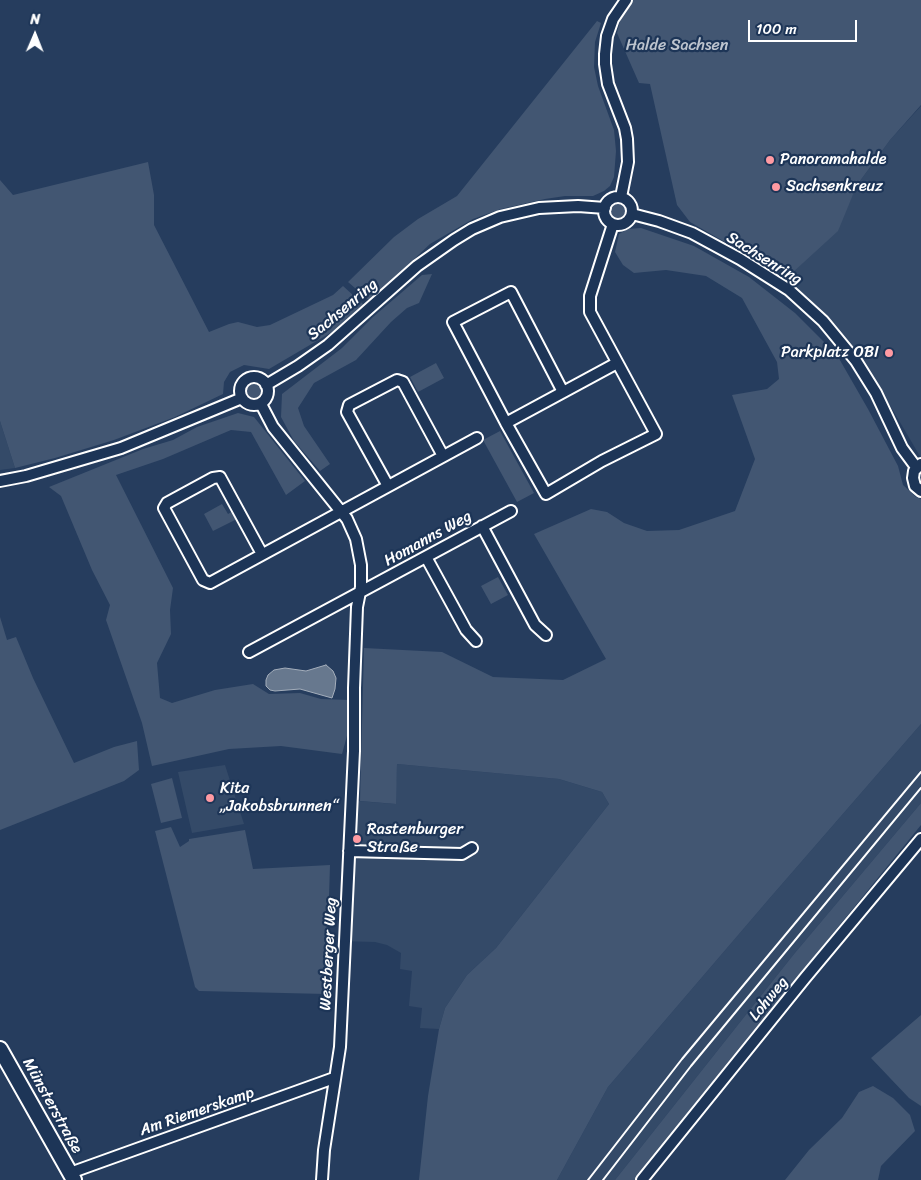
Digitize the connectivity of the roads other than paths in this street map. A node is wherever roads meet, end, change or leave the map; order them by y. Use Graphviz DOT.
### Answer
graph roads {
  1 [pos="626,0"];
  2 [pos="621,197"];
  3 [pos="605,208"];
  4 [pos="632,214"];
  5 [pos="613,224"];
  6 [pos="617,363"];
  7 [pos="266,385"];
  8 [pos="563,392"];
  9 [pos="242,398"];
  10 [pos="261,404"];
  11 [pos="506,423"];
  12 [pos="477,438"];
  13 [pos="443,456"];
  14 [pos="919,466"];
  15 [pos="0,481"];
  16 [pos="388,486"];
  17 [pos="921,491"];
  18 [pos="510,511"];
  19 [pos="340,512"];
  20 [pos="482,526"];
  21 [pos="262,554"];
  22 [pos="426,557"];
  23 [pos="359,594"];
  24 [pos="546,635"];
  25 [pos="476,640"];
  26 [pos="249,652"];
  27 [pos="921,839"];
  28 [pos="472,848"];
  29 [pos="349,851"];
  30 [pos="0,1049"];
  31 [pos="334,1078"];
  32 [pos="72,1177"];
  33 [pos="322,1180"];
  34 [pos="642,1180"];
  1 -- 2 [label="street"];
  2 -- 3 [label="street"];
  2 -- 4 [label="street"];
  3 -- 5 [label="street"];
  3 -- 7 [label="street, Sachsenring"];
  4 -- 5 [label="street"];
  4 -- 14 [label="street, Sachsenring"];
  5 -- 6 [label="street"];
  6 -- 8 [label="street"];
  6 -- 11 [label="street"];
  7 -- 9 [label="street"];
  7 -- 10 [label="street"];
  8 -- 11 [label="street"];
  8 -- 11 [label="street"];
  9 -- 10 [label="street"];
  9 -- 15 [label="street"];
  10 -- 19 [label="street, Westberger Weg"];
  12 -- 13 [label="street"];
  13 -- 16 [label="street"];
  13 -- 16 [label="street"];
  14 -- 17 [label="street, Sachsenring"];
  16 -- 19 [label="street"];
  18 -- 20 [label="street, Homanns Weg"];
  19 -- 21 [label="street"];
  19 -- 23 [label="street, Westberger Weg"];
  20 -- 22 [label="street, Homanns Weg"];
  20 -- 24 [label="street"];
  21 -- 21 [label="street"];
  22 -- 23 [label="street, Homanns Weg"];
  22 -- 25 [label="street"];
  23 -- 26 [label="street, Homanns Weg"];
  23 -- 29 [label="street, Westberger Weg"];
  27 -- 34 [label="street, Lohweg"];
  28 -- 29 [label="street"];
  29 -- 31 [label="street, Westberger Weg"];
  30 -- 32 [label="main road, Münsterstraße"];
  31 -- 32 [label="street, Am Riemerskamp"];
  31 -- 33 [label="street, Westberger Weg"];
}
